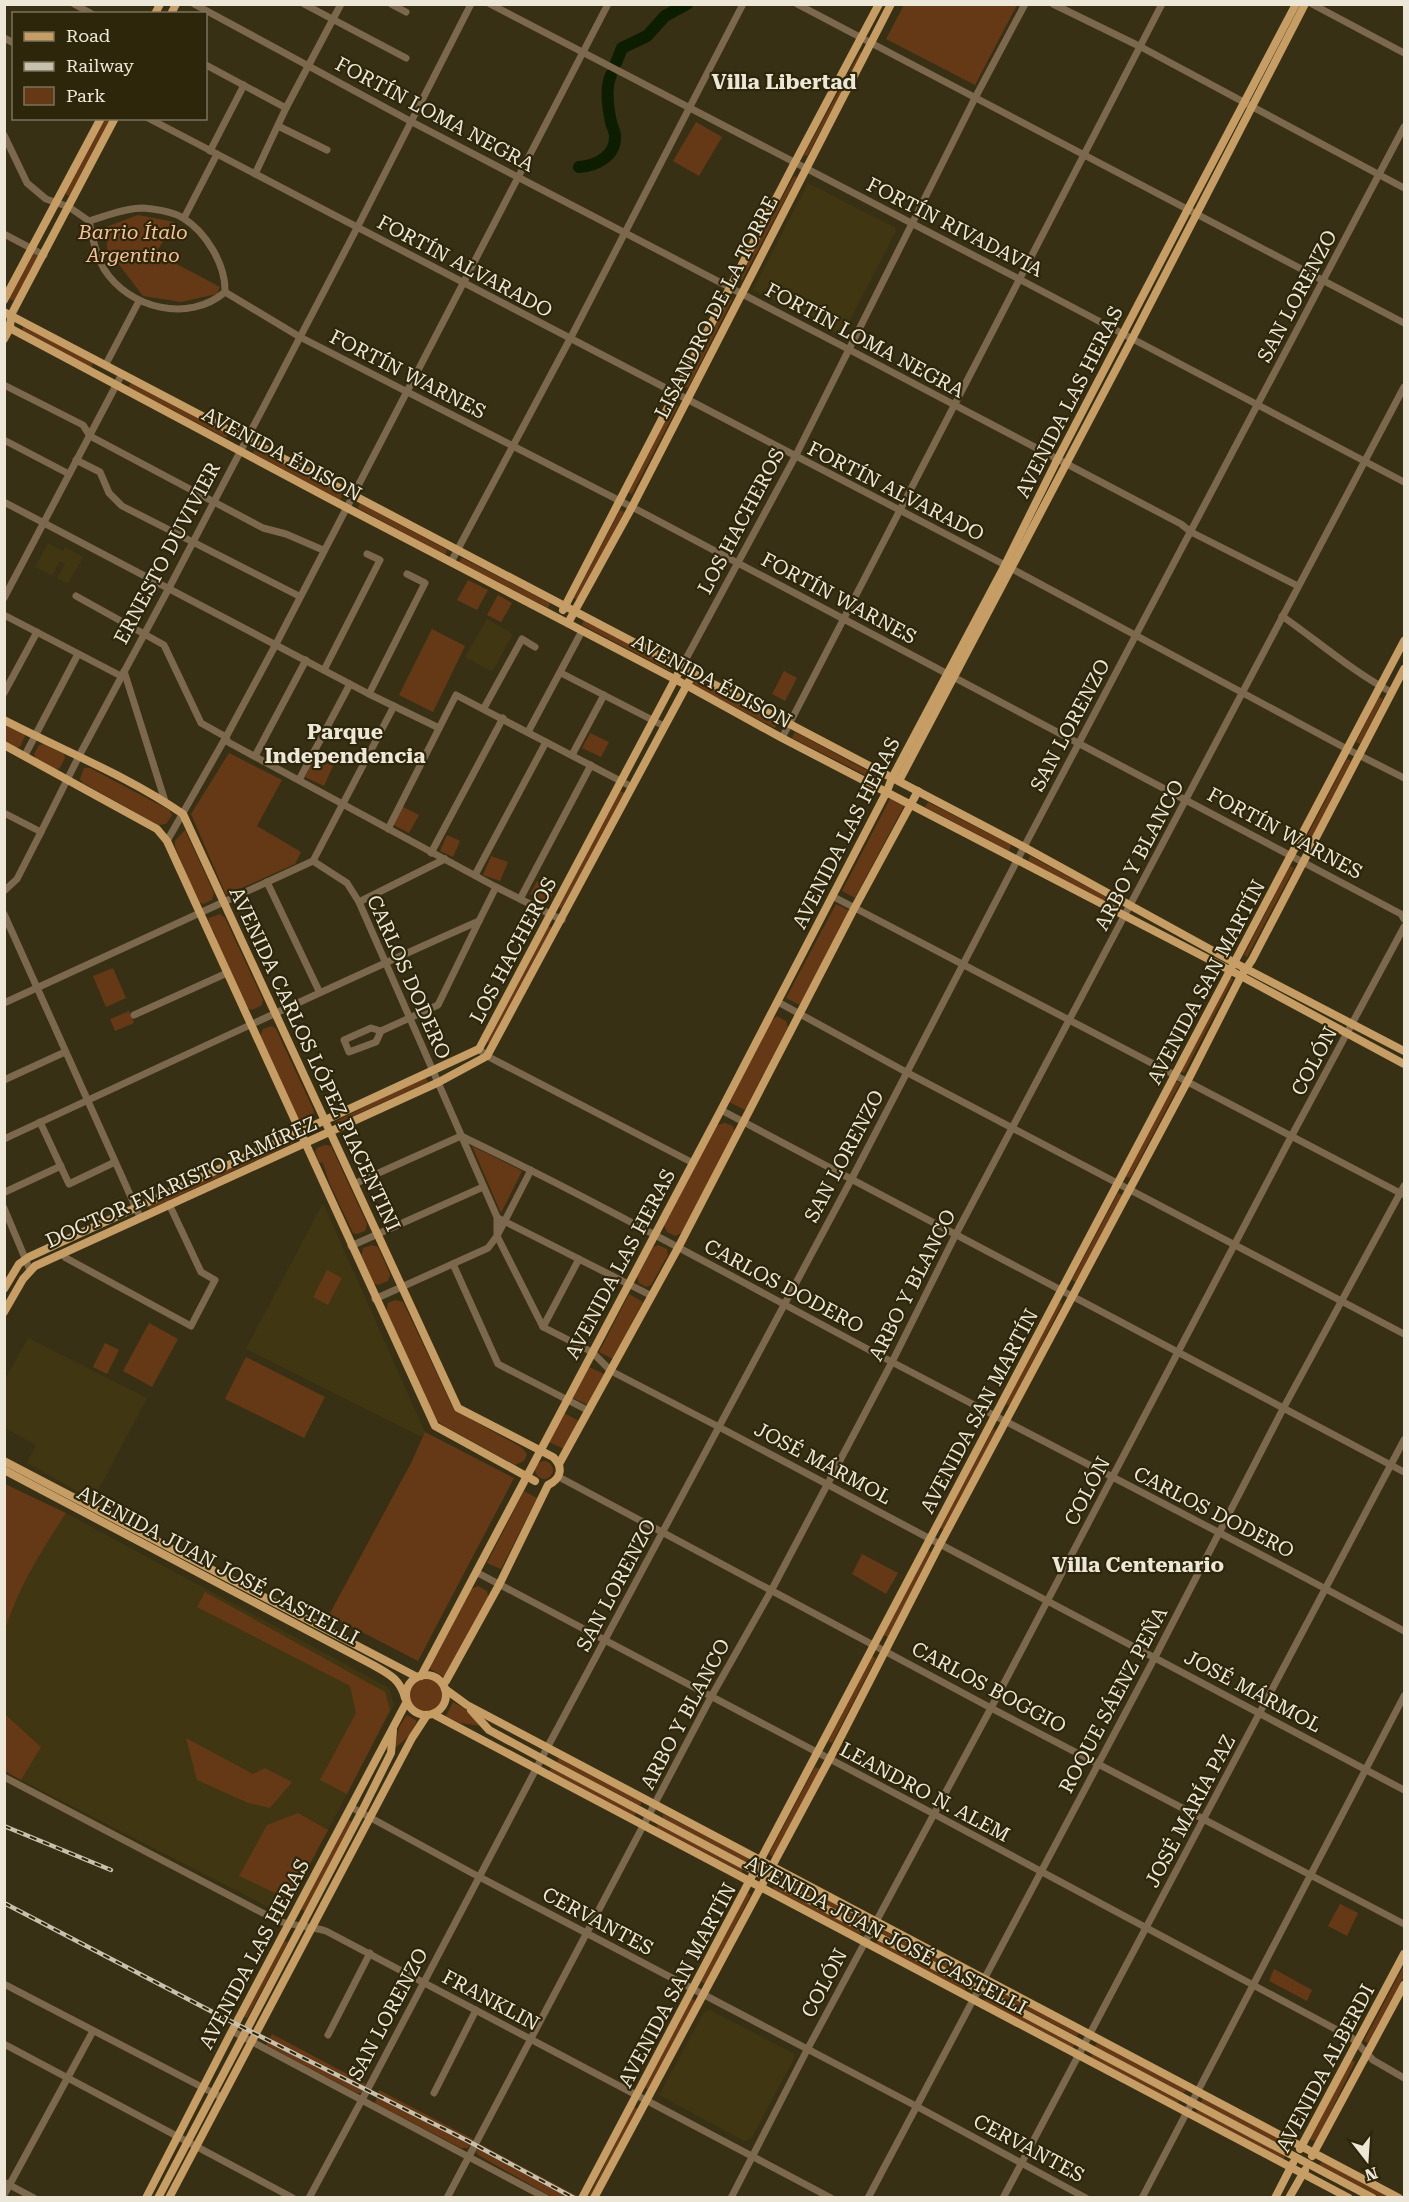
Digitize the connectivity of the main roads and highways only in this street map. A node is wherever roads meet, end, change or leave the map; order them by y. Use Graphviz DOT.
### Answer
graph roads {
  1 [pos="879,4"];
  2 [pos="891,4"];
  3 [pos="1296,4"];
  4 [pos="1305,4"];
  5 [pos="1248,105"];
  6 [pos="100,120"];
  7 [pos="114,120"];
  8 [pos="4,300"];
  9 [pos="8,314"];
  10 [pos="7,327"];
  11 [pos="4,339"];
  12 [pos="1008,567"];
  13 [pos="564,607"];
  14 [pos="574,612"];
  15 [pos="559,618"];
  16 [pos="568,623"];
  17 [pos="1404,641"];
  18 [pos="681,668"];
  19 [pos="1404,671"];
  20 [pos="692,675"];
  21 [pos="676,680"];
  22 [pos="686,685"];
  23 [pos="4,720"];
  24 [pos="4,745"];
  25 [pos="895,779"];
  26 [pos="887,791"];
  27 [pos="918,791"];
  28 [pos="911,804"];
  29 [pos="1235,963"];
  30 [pos="1247,969"];
  31 [pos="1230,971"];
  32 [pos="1241,976"];
  33 [pos="479,1049"];
  34 [pos="1404,1051"];
  35 [pos="488,1056"];
  36 [pos="1404,1064"];
  37 [pos="324,1122"];
  38 [pos="330,1132"];
  39 [pos="300,1133"];
  40 [pos="304,1143"];
  41 [pos="138,1212"];
  42 [pos="74,1243"];
  43 [pos="4,1289"];
  44 [pos="4,1312"];
  45 [pos="543,1454"];
  46 [pos="4,1461"];
  47 [pos="4,1470"];
  48 [pos="559,1470"];
  49 [pos="532,1471"];
  50 [pos="548,1485"];
  51 [pos="419,1676"];
  52 [pos="444,1686"];
  53 [pos="406,1700"];
  54 [pos="467,1706"];
  55 [pos="430,1715"];
  56 [pos="455,1725"];
  57 [pos="394,1727"];
  58 [pos="489,1730"];
  59 [pos="412,1738"];
  60 [pos="391,1753"];
  61 [pos="761,1860"];
  62 [pos="772,1865"];
  63 [pos="756,1871"];
  64 [pos="766,1875"];
  65 [pos="750,1881"];
  66 [pos="760,1886"];
  67 [pos="1404,1954"];
  68 [pos="1404,1984"];
  69 [pos="246,2039"];
  70 [pos="192,2143"];
  71 [pos="1302,2146"];
  72 [pos="1314,2151"];
  73 [pos="1296,2157"];
  74 [pos="1308,2163"];
  75 [pos="1291,2167"];
  76 [pos="1303,2173"];
  77 [pos="146,2198"];
  78 [pos="158,2198"];
  79 [pos="169,2198"];
  80 [pos="582,2198"];
  81 [pos="594,2198"];
  82 [pos="1275,2198"];
  83 [pos="1289,2198"];
  84 [pos="1349,2198"];
  85 [pos="1373,2198"];
  86 [pos="1399,2198"];
  1 -- 13 [label="main road, LISANDRO DE LA TORRE"];
  2 -- 14 [label="main road, LISANDRO DE LA TORRE"];
  3 -- 5 [label="main road, AVENIDA LAS HERAS"];
  4 -- 5 [label="main road, AVENIDA LAS HERAS"];
  5 -- 12 [label="main road, AVENIDA LAS HERAS"];
  5 -- 12 [label="main road, AVENIDA LAS HERAS"];
  6 -- 8 [label="main road"];
  7 -- 9 [label="main road"];
  9 -- 10 [label="main road"];
  9 -- 13 [label="main road, AVENIDA ÉDISON"];
  10 -- 11 [label="main road"];
  10 -- 15 [label="main road, AVENIDA ÉDISON"];
  12 -- 25 [label="main road, AVENIDA LAS HERAS"];
  13 -- 14 [label="main road, AVENIDA ÉDISON"];
  13 -- 15 [label="main road, LISANDRO DE LA TORRE"];
  14 -- 16 [label="main road, LISANDRO DE LA TORRE"];
  14 -- 18 [label="main road, AVENIDA ÉDISON"];
  15 -- 16 [label="main road, AVENIDA ÉDISON"];
  16 -- 21 [label="main road, AVENIDA ÉDISON"];
  17 -- 29 [label="main road, AVENIDA SAN MARTÍN"];
  18 -- 20 [label="main road, AVENIDA ÉDISON"];
  18 -- 21 [label="main road, LOS HACHEROS"];
  19 -- 30 [label="main road, AVENIDA SAN MARTÍN"];
  20 -- 22 [label="main road, LOS HACHEROS"];
  20 -- 25 [label="main road, AVENIDA ÉDISON"];
  21 -- 22 [label="main road, AVENIDA ÉDISON"];
  21 -- 33 [label="main road, LOS HACHEROS"];
  22 -- 26 [label="main road, AVENIDA ÉDISON"];
  22 -- 35 [label="main road, LOS HACHEROS"];
  23 -- 37 [label="main road, AVENIDA CARLOS LÓPEZ PIACENTINI"];
  24 -- 39 [label="main road"];
  25 -- 26 [label="main road, AVENIDA LAS HERAS"];
  25 -- 27 [label="main road, AVENIDA ÉDISON"];
  26 -- 28 [label="main road, AVENIDA ÉDISON"];
  26 -- 45 [label="main road, AVENIDA LAS HERAS"];
  27 -- 28 [label="main road"];
  27 -- 29 [label="main road, AVENIDA ÉDISON"];
  28 -- 31 [label="main road, AVENIDA ÉDISON"];
  28 -- 48 [label="main road"];
  29 -- 30 [label="main road, AVENIDA ÉDISON"];
  29 -- 31 [label="main road, AVENIDA SAN MARTÍN"];
  30 -- 32 [label="main road, AVENIDA SAN MARTÍN"];
  30 -- 34 [label="main road, AVENIDA ÉDISON"];
  31 -- 32 [label="main road, AVENIDA ÉDISON"];
  31 -- 61 [label="main road, AVENIDA SAN MARTÍN"];
  32 -- 36 [label="main road, AVENIDA ÉDISON"];
  32 -- 62 [label="main road, AVENIDA SAN MARTÍN"];
  33 -- 37 [label="main road, DOCTOR EVARISTO RAMÍREZ"];
  35 -- 38 [label="main road, DOCTOR EVARISTO RAMÍREZ"];
  37 -- 38 [label="main road, AVENIDA CARLOS LÓPEZ PIACENTINI"];
  37 -- 39 [label="main road, DOCTOR EVARISTO RAMÍREZ"];
  38 -- 40 [label="main road, DOCTOR EVARISTO RAMÍREZ"];
  38 -- 45 [label="main road, AVENIDA CARLOS LÓPEZ PIACENTINI"];
  39 -- 40 [label="main road"];
  39 -- 41 [label="main road, DOCTOR EVARISTO RAMÍREZ"];
  40 -- 41 [label="main road, DOCTOR EVARISTO RAMÍREZ"];
  40 -- 49 [label="main road"];
  41 -- 42 [label="main road, DOCTOR EVARISTO RAMÍREZ"];
  42 -- 43 [label="main road, DOCTOR EVARISTO RAMÍREZ"];
  42 -- 44 [label="main road, DOCTOR EVARISTO RAMÍREZ"];
  45 -- 48 [label="main road, AVENIDA CARLOS LÓPEZ PIACENTINI"];
  45 -- 49 [label="main road"];
  46 -- 51 [label="main road, AVENIDA JUAN JOSÉ CASTELLI"];
  47 -- 53 [label="main road, AVENIDA JUAN JOSÉ CASTELLI"];
  48 -- 50 [label="main road"];
  49 -- 50 [label="main road"];
  49 -- 51 [label="main road"];
  50 -- 52 [label="main road"];
  51 -- 52 [label="main road"];
  51 -- 53 [label="main road"];
  52 -- 54 [label="main road, AVENIDA JUAN JOSÉ CASTELLI"];
  52 -- 55 [label="main road"];
  53 -- 55 [label="main road"];
  53 -- 57 [label="main road, AVENIDA LAS HERAS"];
  54 -- 58 [label="main road, AVENIDA JUAN JOSÉ CASTELLI"];
  54 -- 61 [label="main road, AVENIDA JUAN JOSÉ CASTELLI"];
  55 -- 56 [label="main road, AVENIDA JUAN JOSÉ CASTELLI"];
  55 -- 59 [label="main road, AVENIDA LAS HERAS"];
  56 -- 58 [label="main road, AVENIDA JUAN JOSÉ CASTELLI"];
  56 -- 65 [label="main road, AVENIDA JUAN JOSÉ CASTELLI"];
  57 -- 60 [label="main road, AVENIDA LAS HERAS"];
  57 -- 77 [label="main road, AVENIDA LAS HERAS"];
  58 -- 63 [label="main road, AVENIDA JUAN JOSÉ CASTELLI"];
  59 -- 60 [label="main road, AVENIDA LAS HERAS"];
  59 -- 69 [label="main road, AVENIDA LAS HERAS"];
  60 -- 69 [label="main road, AVENIDA LAS HERAS"];
  61 -- 62 [label="main road, AVENIDA JUAN JOSÉ CASTELLI"];
  61 -- 63 [label="main road, AVENIDA SAN MARTÍN"];
  62 -- 64 [label="main road, AVENIDA SAN MARTÍN"];
  62 -- 71 [label="main road, AVENIDA JUAN JOSÉ CASTELLI"];
  63 -- 64 [label="main road, AVENIDA JUAN JOSÉ CASTELLI"];
  63 -- 65 [label="main road, AVENIDA SAN MARTÍN"];
  64 -- 66 [label="main road, AVENIDA SAN MARTÍN"];
  64 -- 73 [label="main road, AVENIDA JUAN JOSÉ CASTELLI"];
  65 -- 66 [label="main road, AVENIDA JUAN JOSÉ CASTELLI"];
  65 -- 80 [label="main road, AVENIDA SAN MARTÍN"];
  66 -- 75 [label="main road, AVENIDA JUAN JOSÉ CASTELLI"];
  66 -- 81 [label="main road, AVENIDA SAN MARTÍN"];
  67 -- 71 [label="main road, AVENIDA ALBERDI"];
  68 -- 72 [label="main road, AVENIDA ALBERDI"];
  69 -- 70 [label="main road, AVENIDA LAS HERAS"];
  70 -- 78 [label="main road, AVENIDA LAS HERAS"];
  70 -- 79 [label="main road, AVENIDA LAS HERAS"];
  71 -- 72 [label="main road, AVENIDA JUAN JOSÉ CASTELLI"];
  71 -- 73 [label="main road, AVENIDA ALBERDI"];
  72 -- 74 [label="main road, AVENIDA ALBERDI"];
  72 -- 86 [label="main road, AVENIDA JUAN JOSÉ CASTELLI"];
  73 -- 74 [label="main road, AVENIDA JUAN JOSÉ CASTELLI"];
  73 -- 75 [label="main road, AVENIDA ALBERDI"];
  74 -- 76 [label="main road, AVENIDA ALBERDI"];
  74 -- 85 [label="main road, AVENIDA JUAN JOSÉ CASTELLI"];
  75 -- 76 [label="main road, AVENIDA JUAN JOSÉ CASTELLI"];
  75 -- 82 [label="main road, AVENIDA ALBERDI"];
  76 -- 83 [label="main road, AVENIDA ALBERDI"];
  76 -- 84 [label="main road, AVENIDA JUAN JOSÉ CASTELLI"];
}
